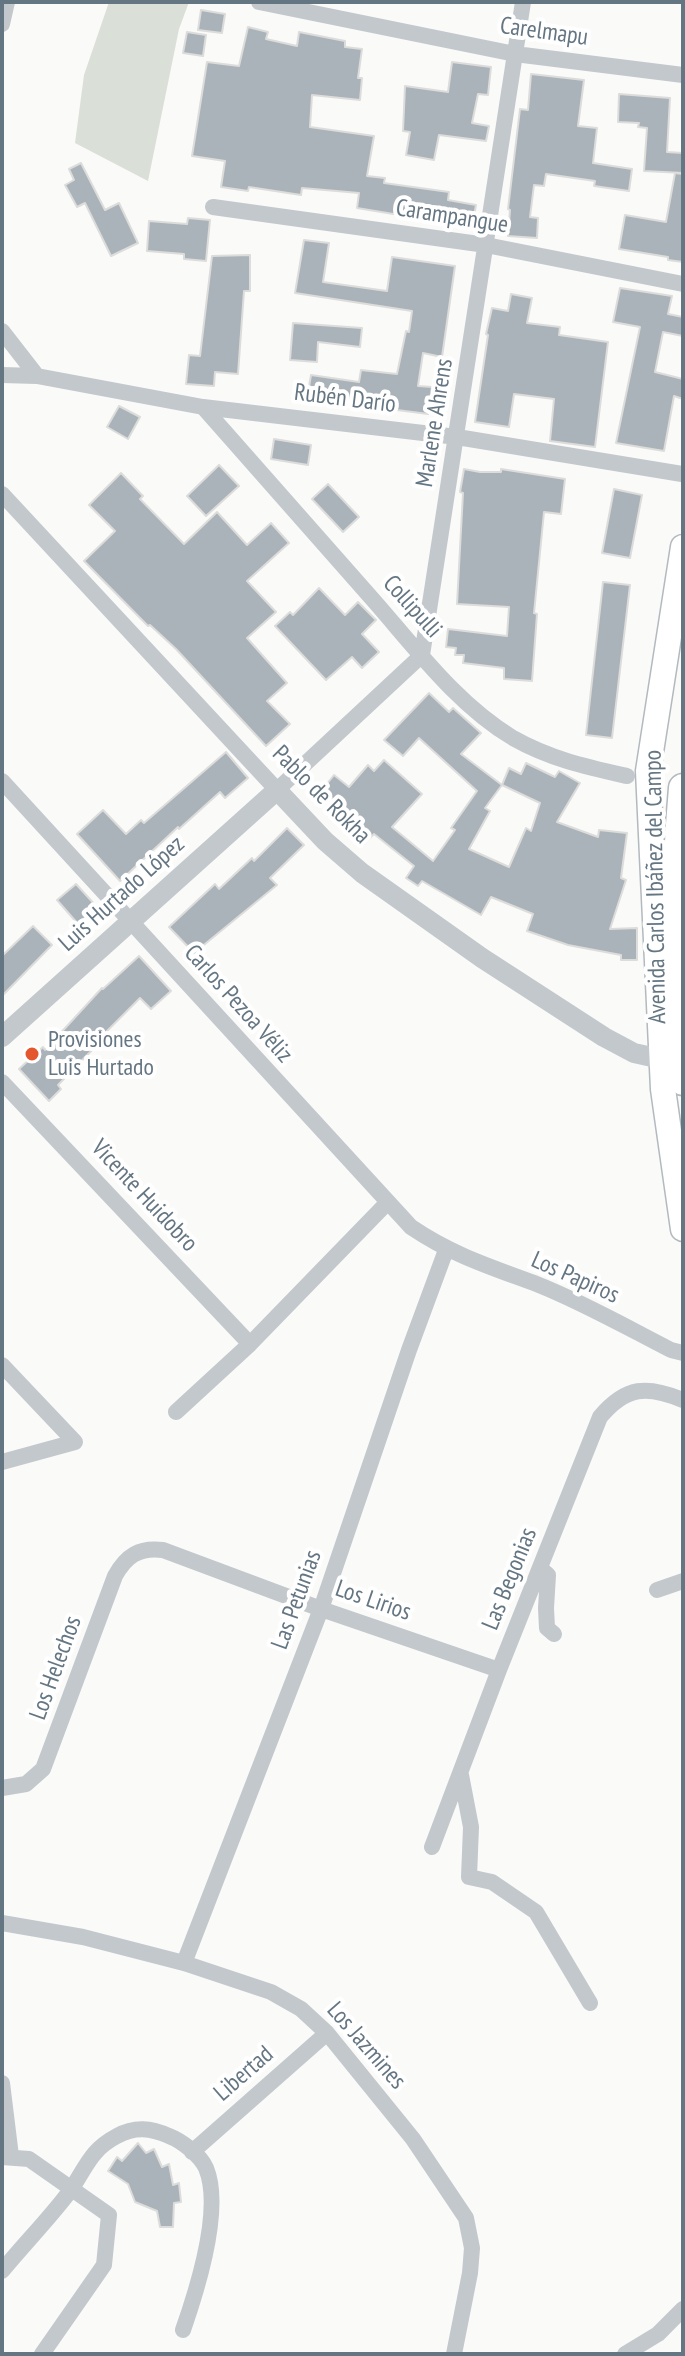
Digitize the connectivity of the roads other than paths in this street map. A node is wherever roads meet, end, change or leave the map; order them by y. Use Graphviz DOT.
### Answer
graph roads {
  1 [pos="7,2"];
  2 [pos="259,2"];
  3 [pos="523,2"];
  4 [pos="2,24"];
  5 [pos="515,54"];
  6 [pos="683,75"];
  7 [pos="213,207"];
  8 [pos="486,245"];
  9 [pos="683,284"];
  10 [pos="2,331"];
  11 [pos="2,375"];
  12 [pos="37,376"];
  13 [pos="203,407"];
  14 [pos="457,437"];
  15 [pos="682,474"];
  16 [pos="2,494"];
  17 [pos="683,547"];
  18 [pos="422,655"];
  19 [pos="627,776"];
  20 [pos="2,781"];
  21 [pos="683,788"];
  22 [pos="277,790"];
  23 [pos="130,922"];
  24 [pos="2,1037"];
  25 [pos="661,1059"];
  26 [pos="683,1081"];
  27 [pos="2,1082"];
  28 [pos="387,1203"];
  29 [pos="683,1229"];
  30 [pos="446,1250"];
  31 [pos="250,1344"];
  32 [pos="683,1353"];
  33 [pos="2,1365"];
  34 [pos="683,1400"];
  35 [pos="176,1412"];
  36 [pos="2,1462"];
  37 [pos="140,1550"];
  38 [pos="540,1568"];
  39 [pos="683,1581"];
  40 [pos="657,1590"];
  41 [pos="321,1609"];
  42 [pos="554,1634"];
  43 [pos="499,1670"];
  44 [pos="461,1772"];
  45 [pos="4,1788"];
  46 [pos="432,1847"];
  47 [pos="2,1923"];
  48 [pos="184,1963"];
  49 [pos="590,2003"];
  50 [pos="327,2033"];
  51 [pos="2,2083"];
  52 [pos="192,2152"];
  53 [pos="6,2156"];
  54 [pos="70,2190"];
  55 [pos="2,2271"];
  56 [pos="683,2309"];
  57 [pos="183,2330"];
  58 [pos="42,2354"];
  59 [pos="454,2354"];
  60 [pos="625,2354"];
  1 -- 4 [label="street"];
  2 -- 5 [label="street, Carelmapu"];
  3 -- 5 [label="street, Marlene Ahrens"];
  5 -- 6 [label="street, Carelmapu"];
  5 -- 8 [label="street, Marlene Ahrens"];
  7 -- 8 [label="street, Carampangue"];
  8 -- 9 [label="street, Carampangue"];
  8 -- 14 [label="street, Marlene Ahrens"];
  10 -- 12 [label="street"];
  11 -- 12 [label="street, Rubén Darío"];
  12 -- 13 [label="street, Rubén Darío"];
  13 -- 14 [label="street, Rubén Darío"];
  13 -- 18 [label="street, Collipulli"];
  14 -- 15 [label="street, Rubén Darío"];
  14 -- 18 [label="street, Marlene Ahrens"];
  16 -- 22 [label="street, Pablo de Rokha"];
  17 -- 25 [label="main road, Avenida Carlos Ibáñez del Campo"];
  18 -- 19 [label="street, Collipulli"];
  18 -- 22 [label="street"];
  20 -- 23 [label="street, Carlos Pezoa Véliz"];
  21 -- 26 [label="highway"];
  22 -- 23 [label="street, Luis Hurtado López"];
  22 -- 25 [label="street, Pablo de Rokha"];
  23 -- 24 [label="street, Luis Hurtado López"];
  23 -- 28 [label="street, Carlos Pezoa Véliz"];
  25 -- 29 [label="main road, Avenida Carlos Ibáñez del Campo"];
  27 -- 31 [label="street, Vicente Huidobro"];
  28 -- 30 [label="street, Carlos Pezoa Véliz"];
  28 -- 31 [label="street"];
  30 -- 32 [label="street, Los Papiros"];
  30 -- 41 [label="street, Las Petunias"];
  31 -- 35 [label="street"];
  33 -- 36 [label="street"];
  34 -- 38 [label="street, Las Begonias"];
  37 -- 41 [label="street, Los Lirios"];
  37 -- 45 [label="street, Los Helechos"];
  38 -- 42 [label="street"];
  38 -- 43 [label="street, Las Begonias"];
  39 -- 40 [label="street"];
  41 -- 43 [label="street, Los Lirios"];
  41 -- 48 [label="street, Las Petunias"];
  43 -- 44 [label="street, Las Begonias"];
  44 -- 46 [label="street, Las Begonias"];
  44 -- 49 [label="street"];
  47 -- 48 [label="street, Los Jazmines"];
  48 -- 50 [label="street, Los Jazmines"];
  50 -- 52 [label="street, Libertad"];
  50 -- 59 [label="street, Los Jazmines"];
  51 -- 53 [label="street"];
  52 -- 54 [label="street"];
  52 -- 57 [label="street"];
  53 -- 54 [label="street"];
  54 -- 55 [label="street"];
  54 -- 58 [label="street"];
  56 -- 60 [label="street"];
}
